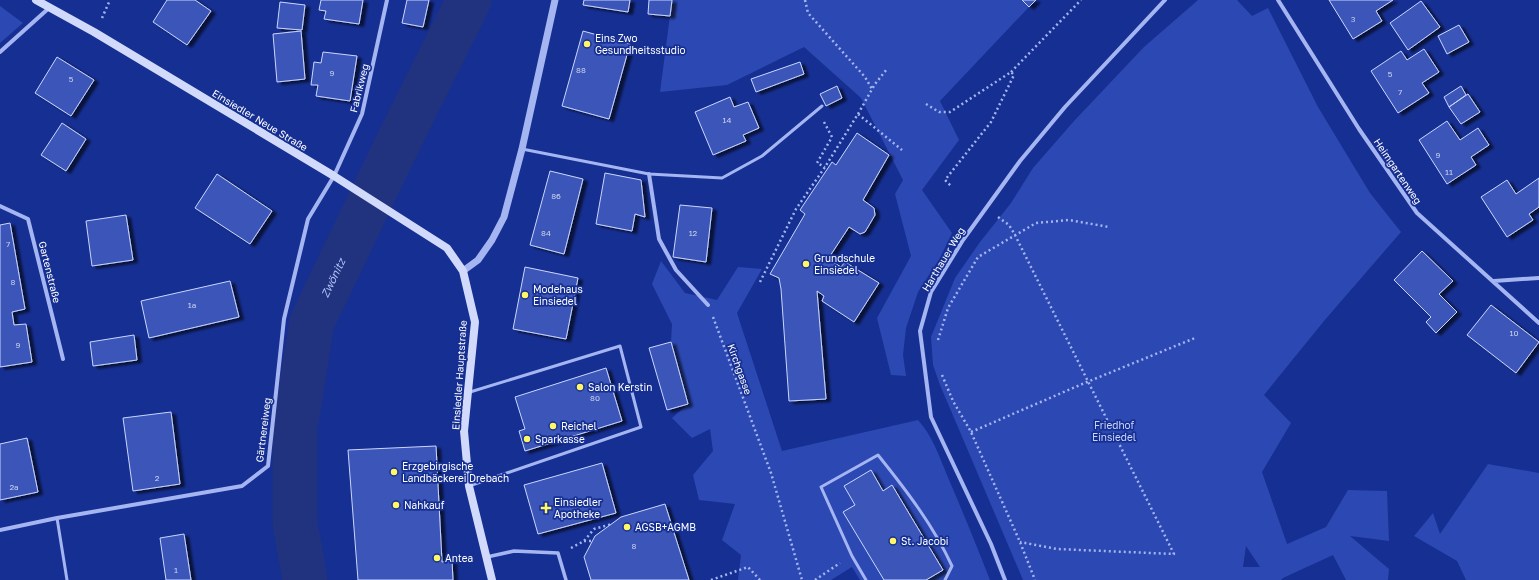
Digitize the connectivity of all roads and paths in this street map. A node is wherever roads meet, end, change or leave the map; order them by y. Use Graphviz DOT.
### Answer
graph roads {
  1 [pos="36,0"];
  2 [pos="387,0"];
  3 [pos="555,0"];
  4 [pos="805,0"];
  5 [pos="1081,0"];
  6 [pos="1164,0"];
  7 [pos="1278,0"];
  8 [pos="48,8"];
  9 [pos="0,52"];
  10 [pos="887,70"];
  11 [pos="1011,72"];
  12 [pos="872,89"];
  13 [pos="926,104"];
  14 [pos="822,106"];
  15 [pos="818,111"];
  16 [pos="858,114"];
  17 [pos="522,149"];
  18 [pos="902,150"];
  19 [pos="825,167"];
  20 [pos="649,174"];
  21 [pos="334,176"];
  22 [pos="951,186"];
  23 [pos="0,206"];
  24 [pos="986,209"];
  25 [pos="1109,227"];
  26 [pos="1014,235"];
  27 [pos="463,271"];
  28 [pos="1539,278"];
  29 [pos="1494,281"];
  30 [pos="760,282"];
  31 [pos="708,305"];
  32 [pos="1539,323"];
  33 [pos="1195,338"];
  34 [pos="938,347"];
  35 [pos="63,359"];
  36 [pos="940,371"];
  37 [pos="1087,382"];
  38 [pos="468,392"];
  39 [pos="972,432"];
  40 [pos="469,486"];
  41 [pos="57,518"];
  42 [pos="612,524"];
  43 [pos="0,530"];
  44 [pos="584,541"];
  45 [pos="594,541"];
  46 [pos="1020,542"];
  47 [pos="558,553"];
  48 [pos="852,556"];
  49 [pos="486,558"];
  50 [pos="67,580"];
  51 [pos="492,580"];
  52 [pos="566,580"];
  53 [pos="711,580"];
  54 [pos="760,580"];
  55 [pos="802,580"];
  56 [pos="815,580"];
  57 [pos="866,580"];
  58 [pos="945,580"];
  59 [pos="1005,580"];
  60 [pos="1035,580"];
  1 -- 8 [label="main road, Einsiedler Neue Straße"];
  2 -- 21 [label="street, Fabrikweg"];
  3 -- 17 [label="street"];
  4 -- 12 [label="path"];
  5 -- 11 [label="path"];
  6 -- 24 [label="street, Harthauer Weg"];
  7 -- 29 [label="street, Heimgartenweg"];
  8 -- 9 [label="street"];
  8 -- 21 [label="main road, Einsiedler Neue Straße"];
  10 -- 12 [label="path"];
  11 -- 13 [label="path"];
  11 -- 22 [label="path"];
  12 -- 16 [label="path"];
  14 -- 15 [label="lane"];
  15 -- 19 [label="path"];
  15 -- 20 [label="lane"];
  16 -- 18 [label="path"];
  16 -- 19 [label="path"];
  17 -- 20 [label="lane"];
  17 -- 27 [label="street"];
  19 -- 30 [label="path"];
  20 -- 31 [label="street"];
  21 -- 27 [label="main road, Einsiedler Neue Straße"];
  21 -- 41 [label="street, Gärtnereiweg"];
  23 -- 35 [label="street, Gartenstraße"];
  24 -- 26 [label="path"];
  24 -- 59 [label="street, Harthauer Weg"];
  25 -- 26 [label="path"];
  26 -- 34 [label="path"];
  26 -- 37 [label="path"];
  27 -- 38 [label="main road, Einsiedler Hauptstraße"];
  28 -- 29 [label="street"];
  29 -- 32 [label="street, Heimgartenweg"];
  31 -- 55 [label="path, Kirchgasse"];
  33 -- 37 [label="path"];
  36 -- 39 [label="path"];
  37 -- 39 [label="path"];
  37 -- 46 [label="path"];
  38 -- 40 [label="main road, Einsiedler Hauptstraße"];
  38 -- 40 [label="lane"];
  39 -- 46 [label="path"];
  40 -- 49 [label="main road, Einsiedler Hauptstraße"];
  41 -- 43 [label="street, Gärtnereiweg"];
  41 -- 50 [label="lane"];
  42 -- 44 [label="path"];
  44 -- 45 [label="path"];
  44 -- 47 [label="path"];
  46 -- 60 [label="path"];
  47 -- 49 [label="street"];
  47 -- 52 [label="street"];
  48 -- 56 [label="path"];
  48 -- 57 [label="lane"];
  48 -- 58 [label="lane"];
  49 -- 51 [label="main road, Einsiedler Hauptstraße"];
  53 -- 54 [label="path"];
}
